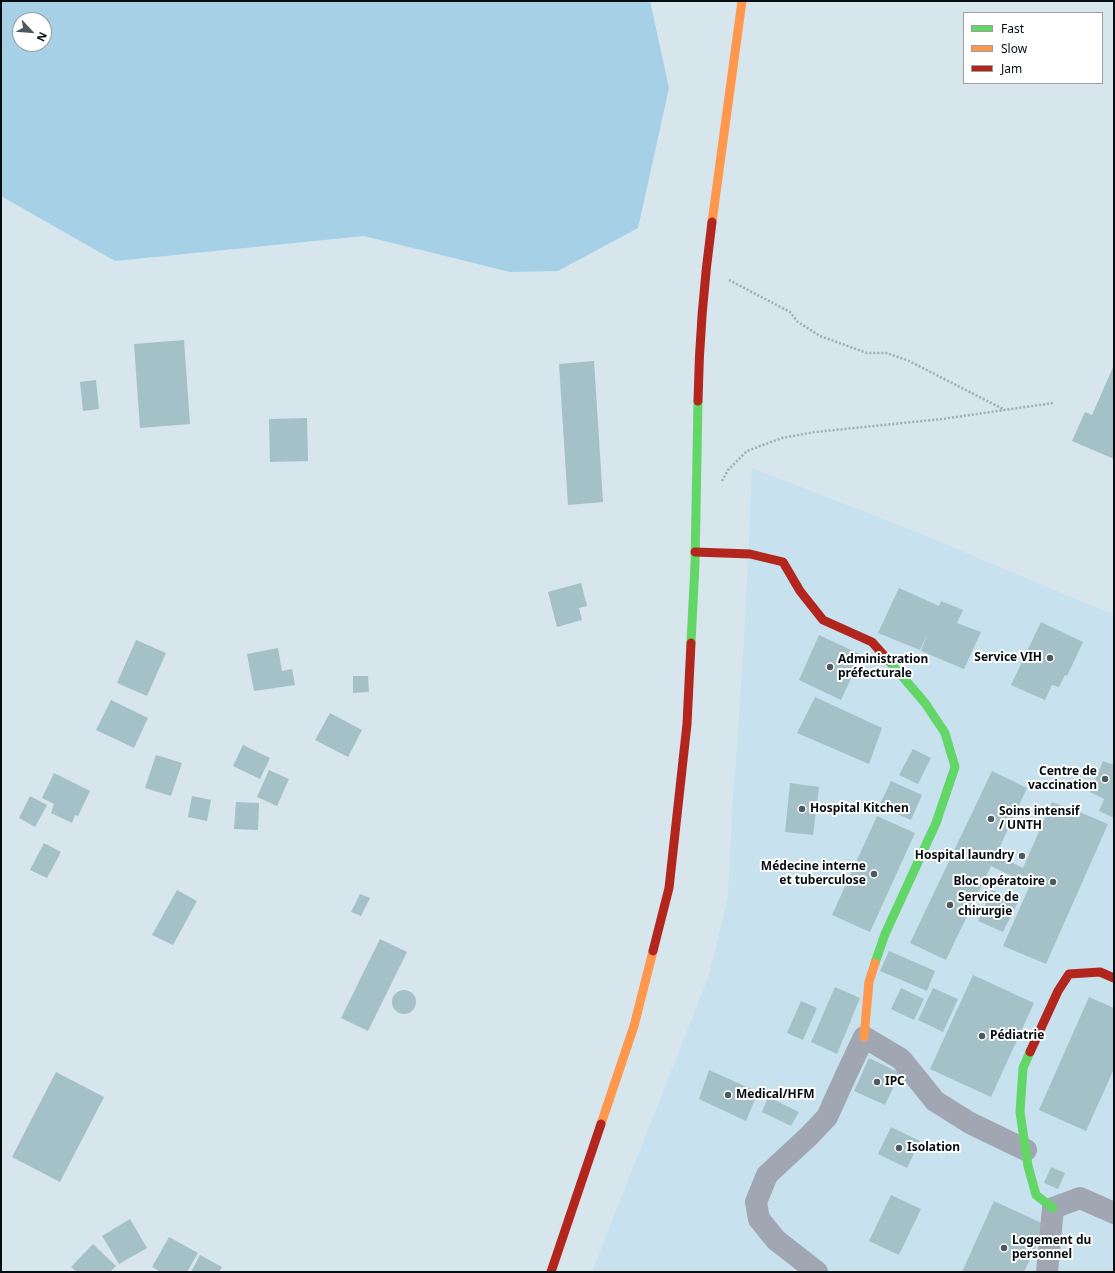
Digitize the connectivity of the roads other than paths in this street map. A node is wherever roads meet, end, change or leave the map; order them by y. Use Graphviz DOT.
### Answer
graph roads {
  1 [pos="742,1"];
  2 [pos="695,552"];
  3 [pos="1114,978"];
  4 [pos="864,1037"];
  5 [pos="1026,1150"];
  6 [pos="1052,1208"];
  7 [pos="1114,1213"];
  8 [pos="551,1272"];
  9 [pos="817,1272"];
  10 [pos="1048,1272"];
  1 -- 2 [label="street"];
  2 -- 4 [label="street"];
  2 -- 8 [label="street"];
  3 -- 5 [label="street"];
  4 -- 5 [label="street"];
  4 -- 9 [label="street"];
  5 -- 6 [label="street"];
  6 -- 7 [label="street"];
  6 -- 10 [label="street"];
}
